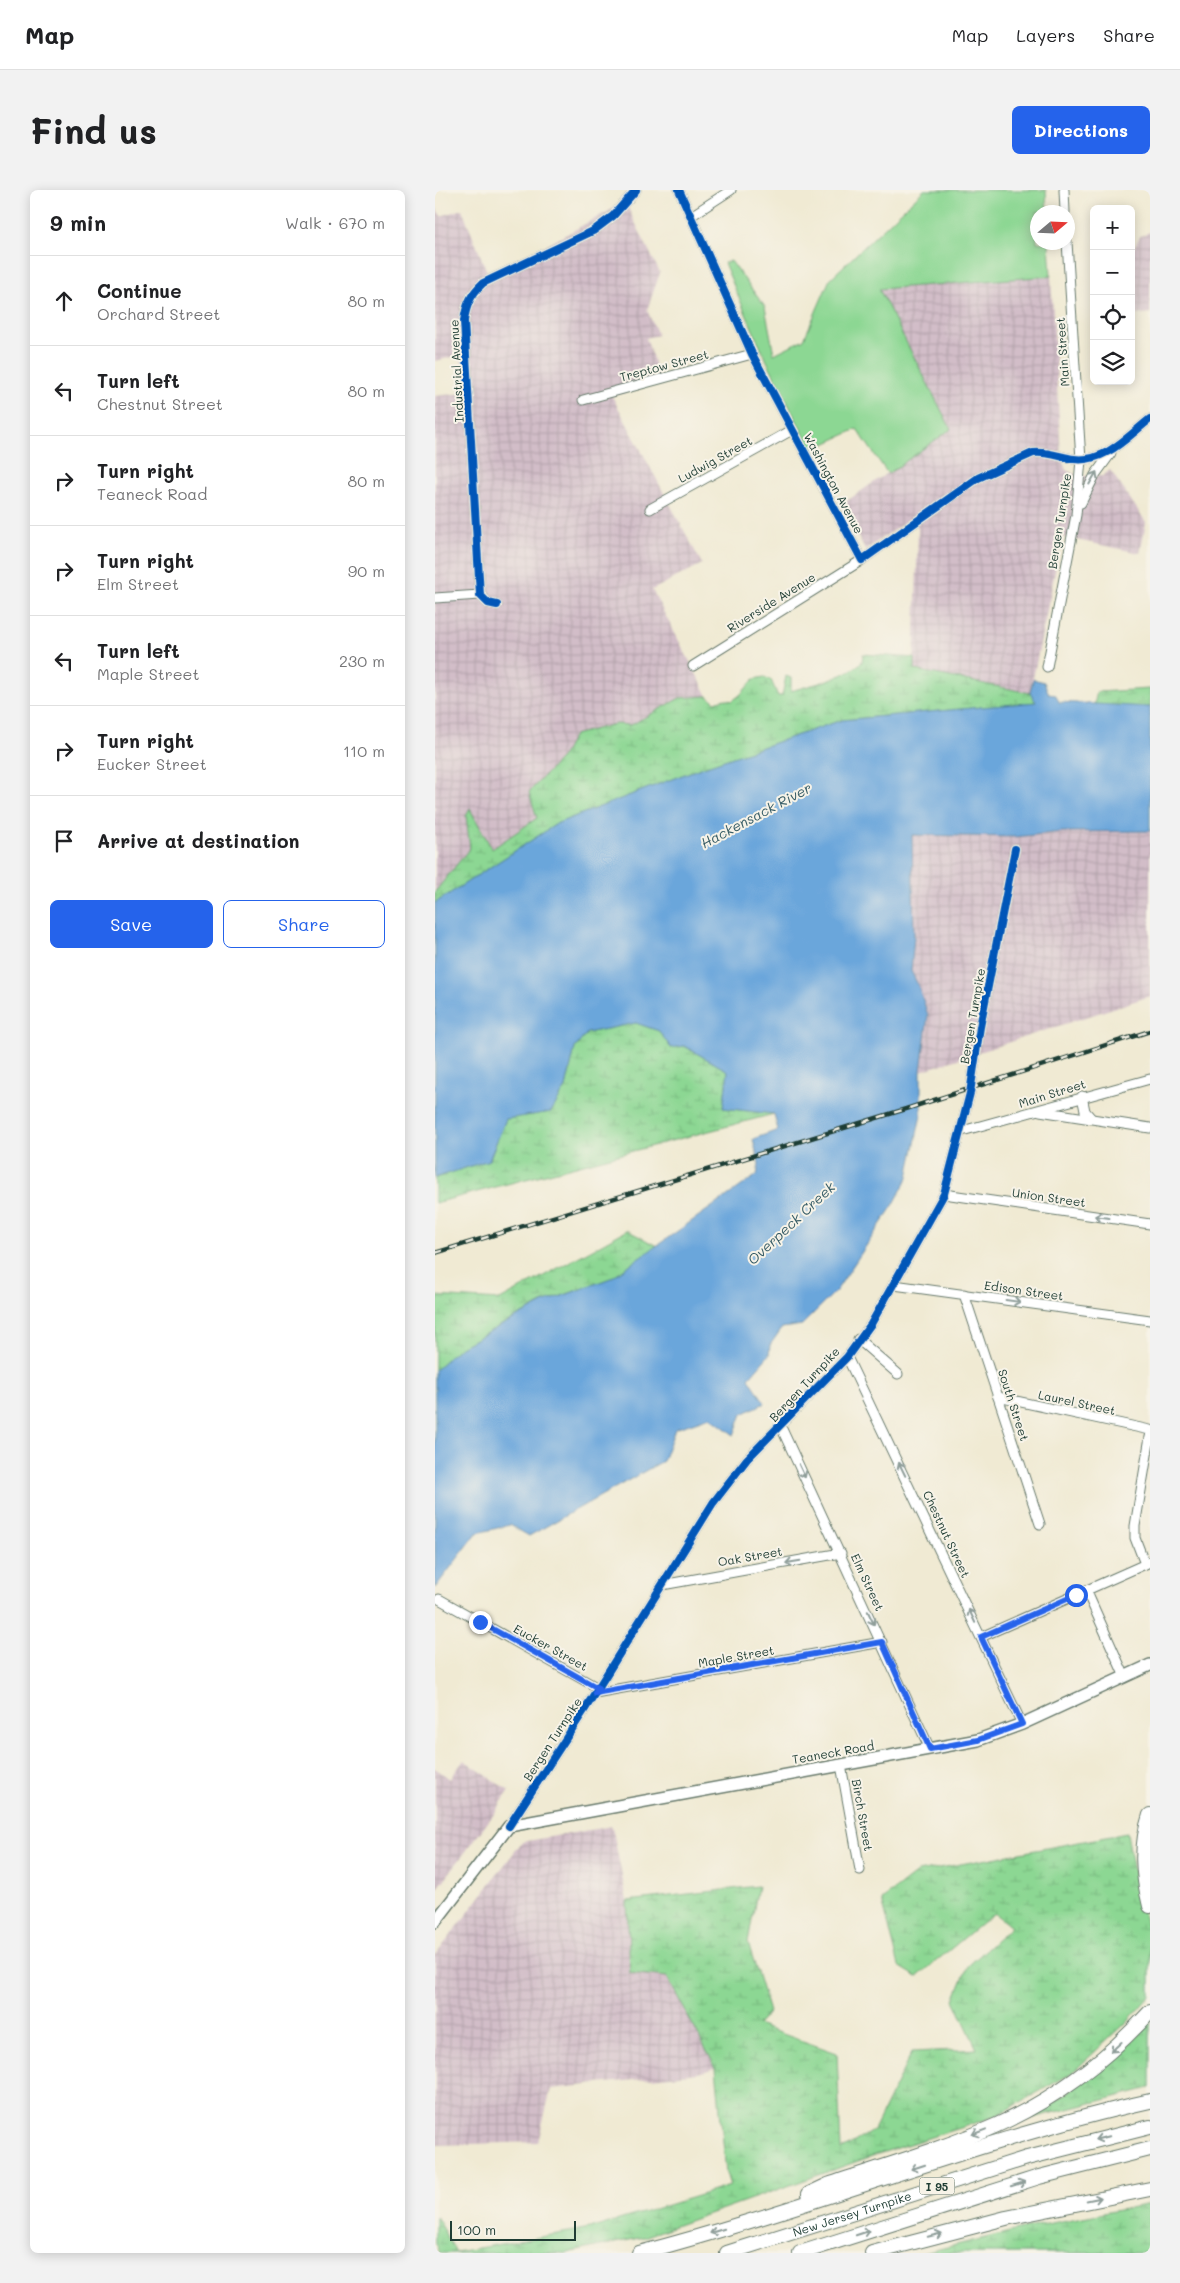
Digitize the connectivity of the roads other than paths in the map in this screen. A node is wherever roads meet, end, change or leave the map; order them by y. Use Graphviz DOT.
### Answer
graph roads {
  1 [pos="636,190"];
  2 [pos="679,190"];
  3 [pos="731,190"];
  4 [pos="1064,190"];
  5 [pos="1065,205"];
  6 [pos="691,216"];
  7 [pos="1068,250"];
  8 [pos="752,354"];
  9 [pos="583,400"];
  10 [pos="1150,419"];
  11 [pos="792,430"];
  12 [pos="1117,445"];
  13 [pos="1081,460"];
  14 [pos="650,509"];
  15 [pos="1076,515"];
  16 [pos="862,560"];
  17 [pos="480,595"];
  18 [pos="435,598"];
  19 [pos="497,605"];
  20 [pos="693,666"];
  21 [pos="1047,667"];
  22 [pos="1015,849"];
  23 [pos="1150,1079"];
  24 [pos="1082,1096"];
  25 [pos="1037,1110"];
  26 [pos="1091,1118"];
  27 [pos="1150,1128"];
  28 [pos="962,1131"];
  29 [pos="944,1194"];
  30 [pos="1150,1224"];
  31 [pos="894,1285"];
  32 [pos="965,1294"];
  33 [pos="1150,1320"];
  34 [pos="858,1339"];
  35 [pos="847,1357"];
  36 [pos="898,1374"];
  37 [pos="998,1397"];
  38 [pos="781,1427"];
  39 [pos="1150,1430"];
  40 [pos="1150,1436"];
  41 [pos="1040,1524"];
  42 [pos="841,1553"];
  43 [pos="1147,1563"];
  44 [pos="663,1584"];
  45 [pos="1086,1590"];
  46 [pos="439,1599"];
  47 [pos="981,1637"];
  48 [pos="882,1642"];
  49 [pos="1150,1665"];
  50 [pos="1125,1676"];
  51 [pos="597,1691"];
  52 [pos="1022,1724"];
  53 [pos="930,1749"];
  54 [pos="841,1765"];
  55 [pos="1150,1815"];
  56 [pos="509,1826"];
  57 [pos="860,1870"];
  58 [pos="1150,1906"];
  59 [pos="435,1922"];
  60 [pos="1150,2012"];
  61 [pos="1150,2101"];
  62 [pos="1150,2128"];
  63 [pos="1150,2149"];
  64 [pos="1150,2189"];
  65 [pos="763,2216"];
  66 [pos="639,2253"];
  67 [pos="727,2253"];
  68 [pos="800,2253"];
  69 [pos="871,2253"];
  1 -- 17 [label="street, Industrial Avenue"];
  2 -- 6 [label="street, Washington Avenue"];
  3 -- 6 [label="street"];
  4 -- 5 [label="street"];
  6 -- 8 [label="street, Washington Avenue"];
  7 -- 13 [label="street, Main Street"];
  8 -- 9 [label="street, Treptow Street"];
  8 -- 11 [label="street, Washington Avenue"];
  10 -- 12 [label="street, Bergen Turnpike"];
  11 -- 14 [label="street, Ludwig Street"];
  11 -- 16 [label="street, Washington Avenue"];
  12 -- 13 [label="street, Bergen Turnpike"];
  15 -- 12 [label="street, one-way"];
  13 -- 15 [label="street, Bergen Turnpike"];
  13 -- 16 [label="street"];
  15 -- 21 [label="street, Bergen Turnpike"];
  16 -- 20 [label="street, Riverside Avenue"];
  17 -- 18 [label="street"];
  17 -- 19 [label="street"];
  22 -- 28 [label="street, Bergen Turnpike"];
  23 -- 24 [label="street, Main Street"];
  24 -- 25 [label="street, Main Street"];
  24 -- 26 [label="street"];
  25 -- 26 [label="street"];
  25 -- 28 [label="street, Main Street"];
  26 -- 27 [label="street"];
  28 -- 29 [label="street, Bergen Turnpike"];
  30 -- 29 [label="street, Union Street, one-way"];
  29 -- 31 [label="street, Bergen Turnpike"];
  31 -- 32 [label="street, Edison Street"];
  31 -- 34 [label="street, Bergen Turnpike"];
  32 -- 33 [label="street, Edison Street, one-way"];
  32 -- 37 [label="street, South Street"];
  34 -- 35 [label="street, Bergen Turnpike"];
  34 -- 36 [label="street"];
  35 -- 38 [label="street, Bergen Turnpike"];
  47 -- 35 [label="street, Chestnut Street, one-way"];
  37 -- 39 [label="street, Laurel Street"];
  37 -- 41 [label="street, South Street"];
  38 -- 42 [label="street, Elm Street, one-way"];
  38 -- 44 [label="street, Bergen Turnpike"];
  40 -- 43 [label="street"];
  42 -- 44 [label="street, Oak Street, one-way"];
  42 -- 48 [label="street, Elm Street, one-way"];
  43 -- 45 [label="street"];
  44 -- 51 [label="street, Bergen Turnpike"];
  45 -- 47 [label="street"];
  45 -- 50 [label="street"];
  46 -- 51 [label="street, Eucker Street"];
  47 -- 52 [label="street, Chestnut Street"];
  48 -- 51 [label="street, Maple Street"];
  48 -- 53 [label="street, Elm Street"];
  49 -- 50 [label="main road, Teaneck Road"];
  50 -- 52 [label="main road, Teaneck Road"];
  51 -- 56 [label="street, Bergen Turnpike"];
  52 -- 53 [label="main road, Teaneck Road"];
  53 -- 54 [label="main road, Teaneck Road"];
  54 -- 56 [label="main road, Teaneck Road"];
  54 -- 57 [label="street, Birch Street"];
  55 -- 58 [label="highway"];
  56 -- 59 [label="main road, Bergen Turnpike"];
  60 -- 65 [label="highway, one-way"];
  61 -- 65 [label="highway, one-way"];
  62 -- 67 [label="highway, New Jersey Turnpike / I 95, one-way"];
  68 -- 63 [label="highway, one-way"];
  69 -- 64 [label="highway, one-way"];
  65 -- 66 [label="highway, one-way"];
}
